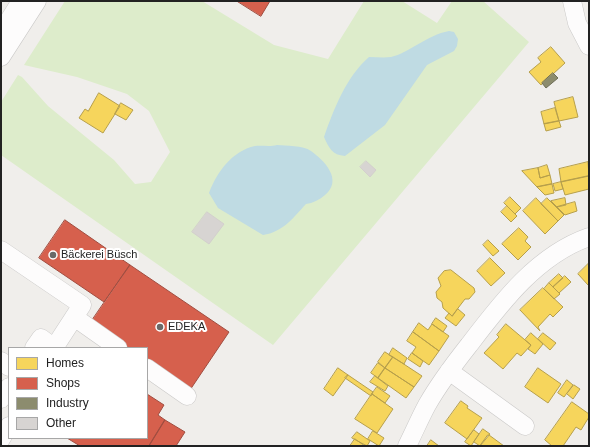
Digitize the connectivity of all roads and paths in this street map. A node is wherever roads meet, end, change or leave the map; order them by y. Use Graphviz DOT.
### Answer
graph roads {
  1 [pos="21,1"];
  2 [pos="36,1"];
  3 [pos="572,1"];
  4 [pos="1,33"];
  5 [pos="589,46"];
  6 [pos="1,57"];
  7 [pos="589,237"];
  8 [pos="4,259"];
  9 [pos="74,318"];
  10 [pos="35,347"];
  11 [pos="53,347"];
  12 [pos="55,347"];
  13 [pos="117,347"];
  14 [pos="148,369"];
  15 [pos="449,371"];
  16 [pos="8,388"];
  17 [pos="187,396"];
  18 [pos="1,399"];
  19 [pos="526,426"];
  20 [pos="8,428"];
  21 [pos="1,439"];
  22 [pos="407,446"];
  1 -- 4 [label="street"];
  2 -- 6 [label="street"];
  3 -- 5 [label="street"];
  7 -- 15 [label="street"];
  8 -- 9 [label="street"];
  9 -- 12 [label="street"];
  9 -- 13 [label="street"];
  10 -- 11 [label="street"];
  14 -- 17 [label="street"];
  15 -- 19 [label="street"];
  15 -- 22 [label="street"];
  16 -- 18 [label="street"];
  20 -- 21 [label="street"];
}
